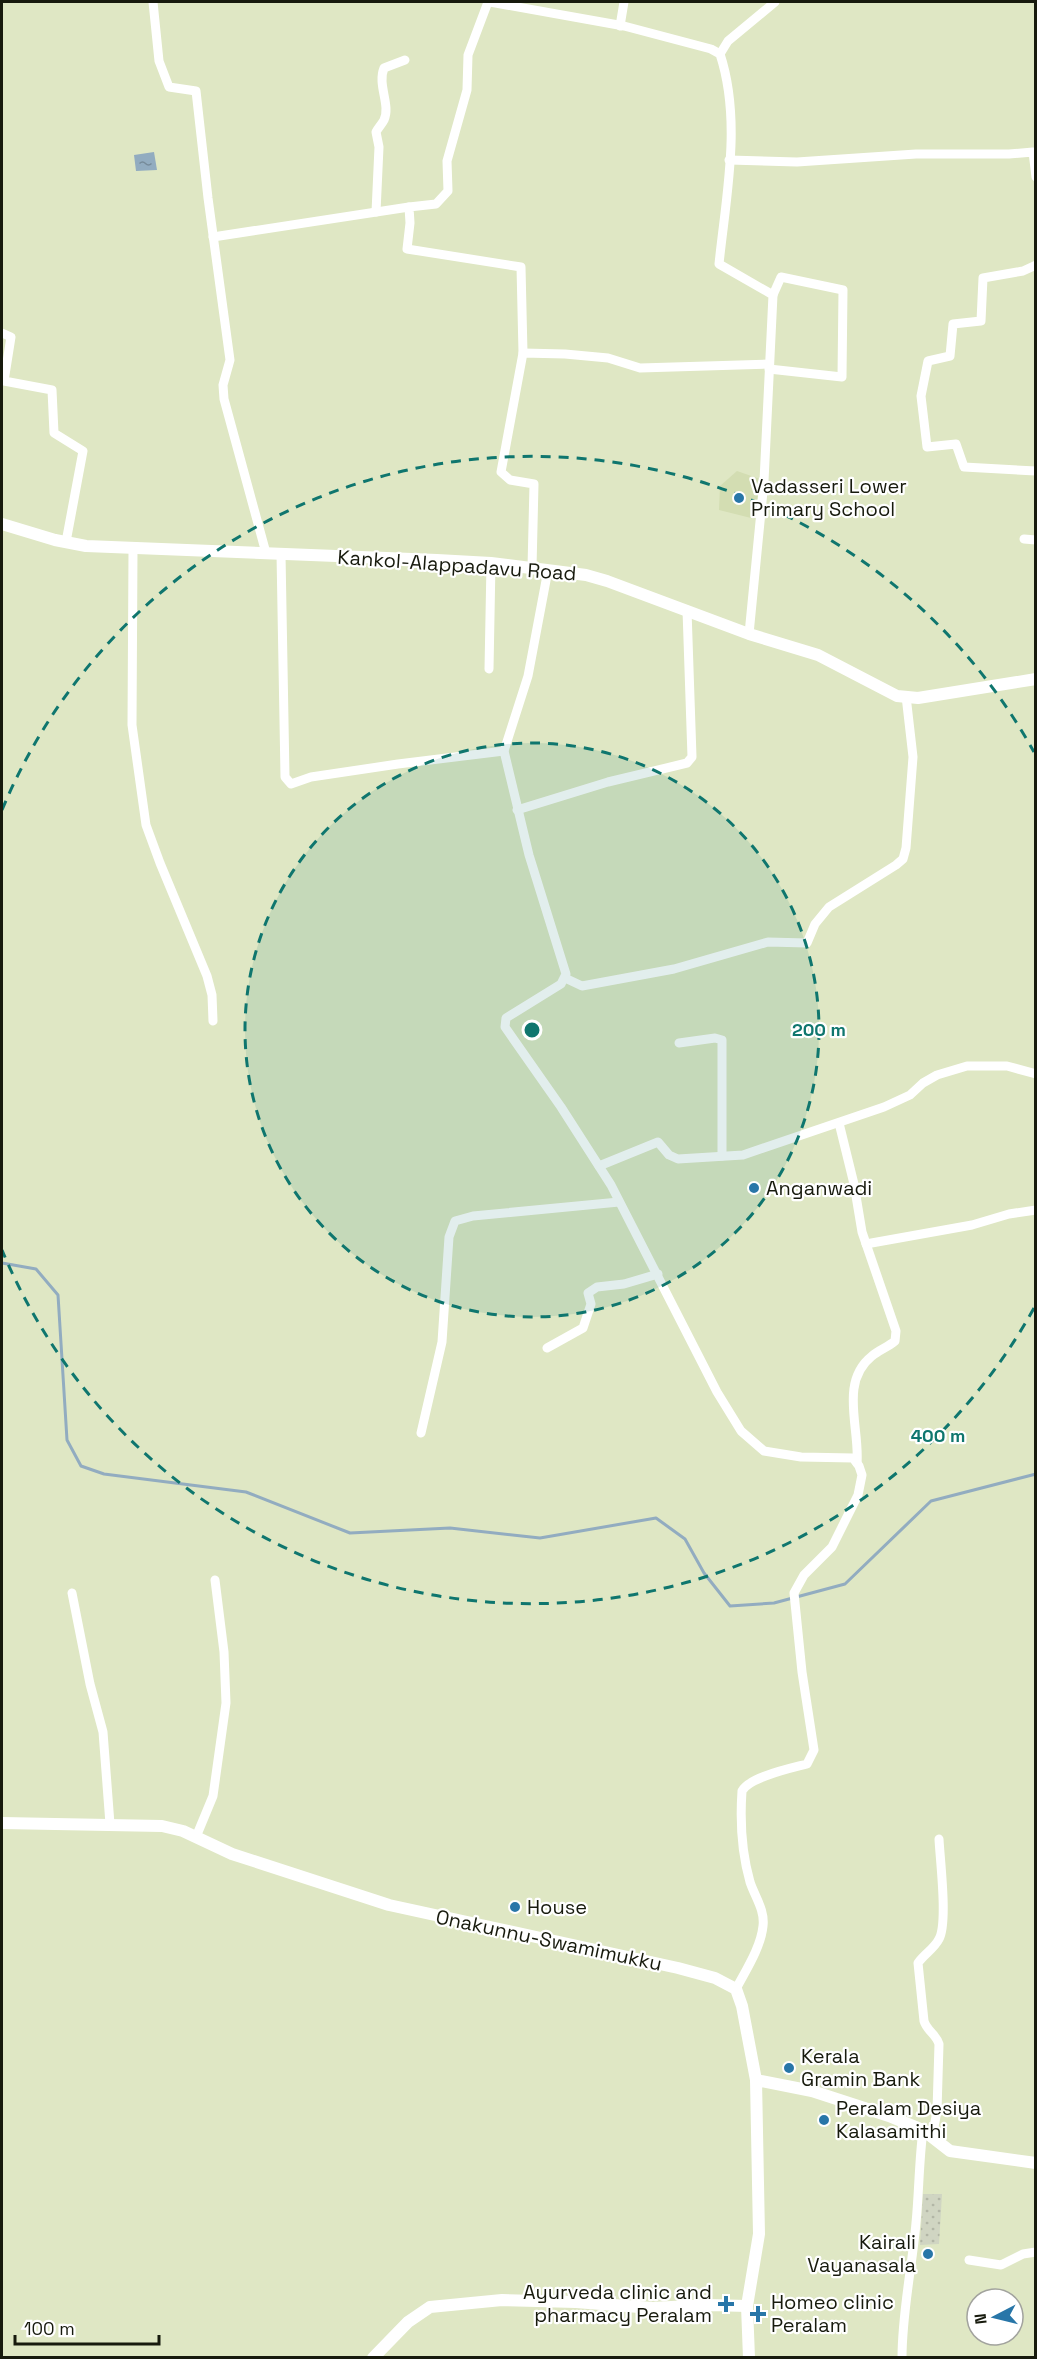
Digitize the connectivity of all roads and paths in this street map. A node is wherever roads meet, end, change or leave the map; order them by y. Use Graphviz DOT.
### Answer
graph roads {
  1 [pos="153,2"];
  2 [pos="489,2"];
  3 [pos="624,2"];
  4 [pos="775,2"];
  5 [pos="621,26"];
  6 [pos="720,54"];
  7 [pos="405,60"];
  8 [pos="729,160"];
  9 [pos="1035,177"];
  10 [pos="409,207"];
  11 [pos="376,212"];
  12 [pos="213,237"];
  13 [pos="1035,265"];
  14 [pos="773,295"];
  15 [pos="2,333"];
  16 [pos="523,353"];
  17 [pos="769,367"];
  18 [pos="1035,471"];
  19 [pos="2,524"];
  20 [pos="1024,539"];
  21 [pos="1035,540"];
  22 [pos="66,542"];
  23 [pos="133,550"];
  24 [pos="266,553"];
  25 [pos="281,554"];
  26 [pos="491,564"];
  27 [pos="532,568"];
  28 [pos="548,570"];
  29 [pos="687,610"];
  30 [pos="748,634"];
  31 [pos="489,669"];
  32 [pos="1035,679"];
  33 [pos="906,696"];
  34 [pos="504,751"];
  35 [pos="517,810"];
  36 [pos="565,978"];
  37 [pos="213,1021"];
  38 [pos="679,1043"];
  39 [pos="1035,1074"];
  40 [pos="838,1123"];
  41 [pos="723,1156"];
  42 [pos="599,1166"];
  43 [pos="619,1202"];
  44 [pos="1035,1210"];
  45 [pos="866,1244"];
  46 [pos="658,1274"];
  47 [pos="547,1348"];
  48 [pos="421,1433"];
  49 [pos="856,1462"];
  50 [pos="215,1580"];
  51 [pos="72,1593"];
  52 [pos="2,1823"];
  53 [pos="110,1824"];
  54 [pos="196,1837"];
  55 [pos="939,1839"];
  56 [pos="736,1989"];
  57 [pos="756,2080"];
  58 [pos="927,2134"];
  59 [pos="1035,2163"];
  60 [pos="1035,2252"];
  61 [pos="969,2260"];
  62 [pos="747,2306"];
  63 [pos="373,2358"];
  64 [pos="749,2358"];
  65 [pos="902,2358"];
  1 -- 12 [label="street"];
  2 -- 5 [label="street"];
  2 -- 10 [label="street"];
  3 -- 5 [label="street"];
  4 -- 6 [label="street"];
  5 -- 6 [label="street"];
  6 -- 8 [label="street"];
  7 -- 11 [label="street"];
  8 -- 9 [label="street"];
  8 -- 14 [label="street"];
  10 -- 11 [label="street"];
  10 -- 16 [label="street"];
  11 -- 12 [label="street"];
  12 -- 24 [label="street"];
  13 -- 18 [label="street"];
  14 -- 17 [label="street"];
  14 -- 17 [label="street"];
  15 -- 22 [label="street"];
  16 -- 17 [label="street"];
  16 -- 27 [label="street"];
  17 -- 30 [label="street"];
  19 -- 22 [label="main road, Kankol-Alappadavu Road"];
  20 -- 21 [label="street"];
  22 -- 23 [label="main road, Kankol-Alappadavu Road"];
  23 -- 24 [label="main road, Kankol-Alappadavu Road"];
  23 -- 37 [label="street"];
  24 -- 25 [label="main road, Kankol-Alappadavu Road"];
  25 -- 26 [label="main road, Kankol-Alappadavu Road"];
  25 -- 34 [label="street"];
  26 -- 27 [label="main road, Kankol-Alappadavu Road"];
  26 -- 31 [label="street"];
  27 -- 28 [label="main road, Kankol-Alappadavu Road"];
  28 -- 29 [label="main road, Kankol-Alappadavu Road"];
  28 -- 34 [label="street"];
  29 -- 30 [label="main road, Kankol-Alappadavu Road"];
  29 -- 35 [label="street"];
  30 -- 33 [label="main road, Kankol-Alappadavu Road"];
  32 -- 33 [label="main road, Kankol-Alappadavu Road"];
  33 -- 36 [label="street"];
  34 -- 35 [label="street"];
  35 -- 36 [label="street"];
  36 -- 42 [label="street"];
  38 -- 41 [label="street"];
  39 -- 40 [label="street"];
  40 -- 41 [label="street"];
  40 -- 45 [label="street"];
  41 -- 42 [label="street"];
  42 -- 43 [label="street"];
  43 -- 46 [label="street"];
  43 -- 48 [label="street"];
  44 -- 45 [label="street"];
  45 -- 49 [label="street"];
  46 -- 47 [label="street"];
  46 -- 49 [label="street"];
  49 -- 56 [label="street"];
  50 -- 54 [label="street"];
  51 -- 53 [label="street"];
  52 -- 53 [label="main road, Onakunnu-Swamimukku"];
  53 -- 54 [label="main road, Onakunnu-Swamimukku"];
  54 -- 56 [label="main road, Onakunnu-Swamimukku"];
  55 -- 58 [label="street"];
  56 -- 57 [label="main road"];
  57 -- 58 [label="main road"];
  57 -- 62 [label="main road"];
  58 -- 59 [label="main road"];
  58 -- 65 [label="street"];
  60 -- 61 [label="street"];
  62 -- 63 [label="main road"];
  62 -- 64 [label="main road"];
}
